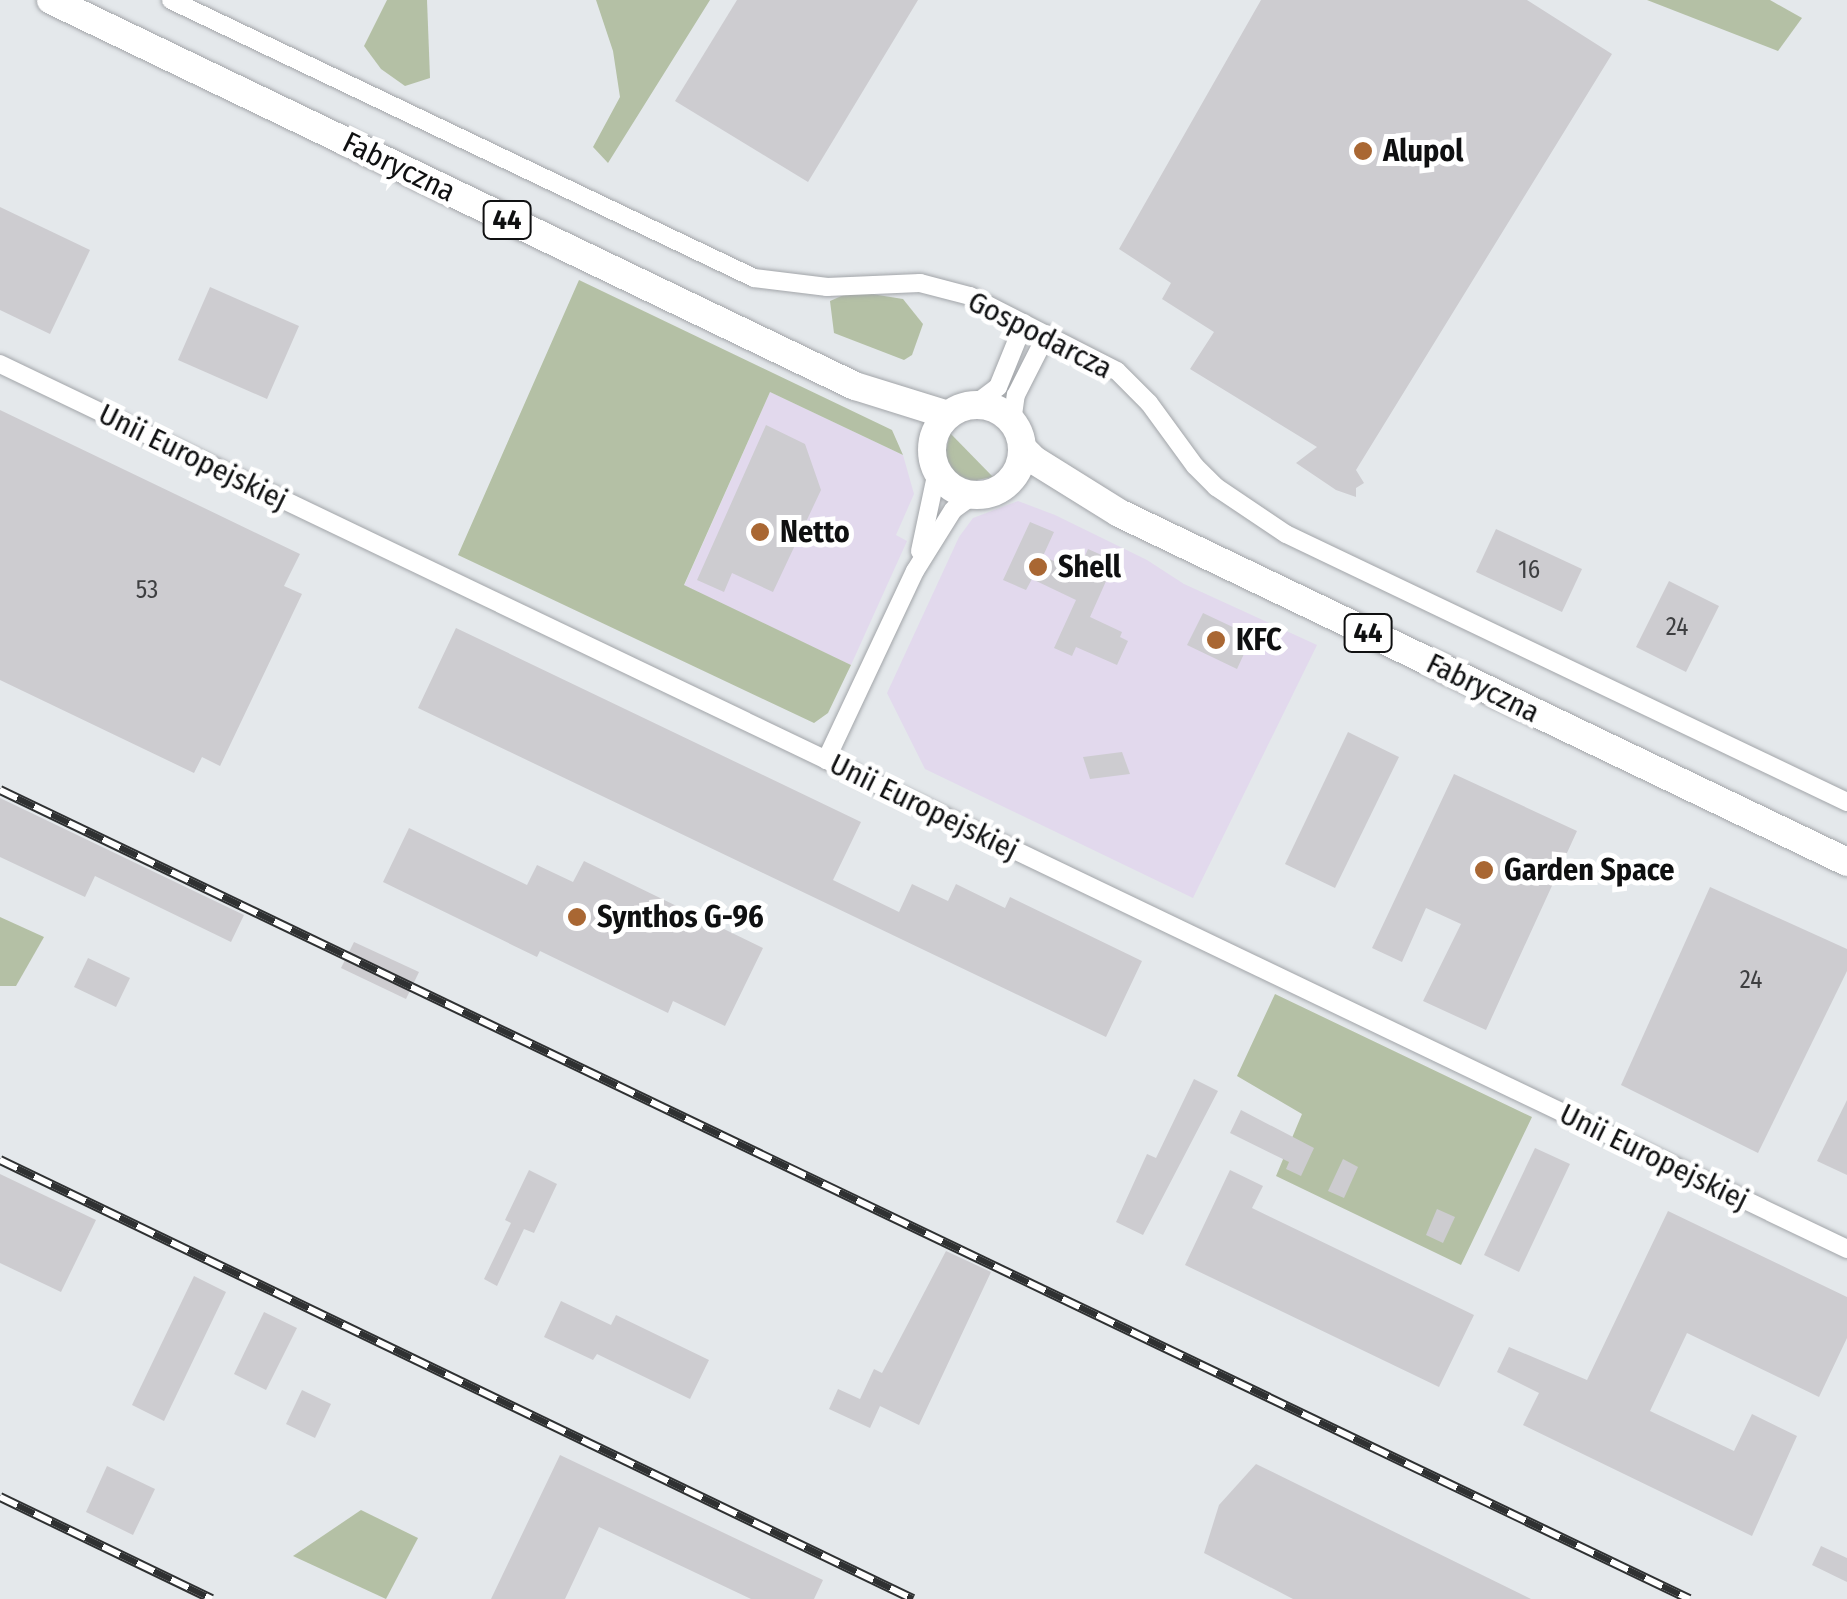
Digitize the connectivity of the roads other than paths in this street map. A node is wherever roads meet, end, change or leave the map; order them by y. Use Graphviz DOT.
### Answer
graph roads {
  1 [pos="51,0"];
  2 [pos="171,0"];
  3 [pos="1024,323"];
  4 [pos="1046,334"];
  5 [pos="0,364"];
  6 [pos="855,386"];
  7 [pos="974,405"];
  8 [pos="948,415"];
  9 [pos="1017,435"];
  10 [pos="932,442"];
  11 [pos="937,471"];
  12 [pos="1009,482"];
  13 [pos="974,495"];
  14 [pos="1119,513"];
  15 [pos="914,570"];
  16 [pos="826,760"];
  17 [pos="1847,802"];
  18 [pos="1847,862"];
  19 [pos="1847,1249"];
  1 -- 6 [label="main road, Fabryczna / 44"];
  2 -- 3 [label="street, Gospodarcza"];
  3 -- 4 [label="street, Gospodarcza"];
  3 -- 7 [label="street"];
  4 -- 9 [label="street"];
  4 -- 17 [label="street, Gospodarcza"];
  5 -- 16 [label="street, Unii Europejskiej"];
  6 -- 8 [label="main road, Fabryczna / 44"];
  6 -- 10 [label="main road, Fabryczna / 44"];
  7 -- 8 [label="main road"];
  7 -- 9 [label="main road, 44"];
  8 -- 10 [label="main road"];
  9 -- 12 [label="main road"];
  9 -- 14 [label="main road, Fabryczna / 44"];
  10 -- 11 [label="main road"];
  11 -- 13 [label="main road"];
  11 -- 15 [label="street"];
  12 -- 13 [label="main road"];
  12 -- 14 [label="main road, Fabryczna / 44"];
  13 -- 15 [label="street"];
  14 -- 18 [label="main road, Fabryczna / 44"];
  15 -- 16 [label="street"];
  16 -- 19 [label="street, Unii Europejskiej"];
}
